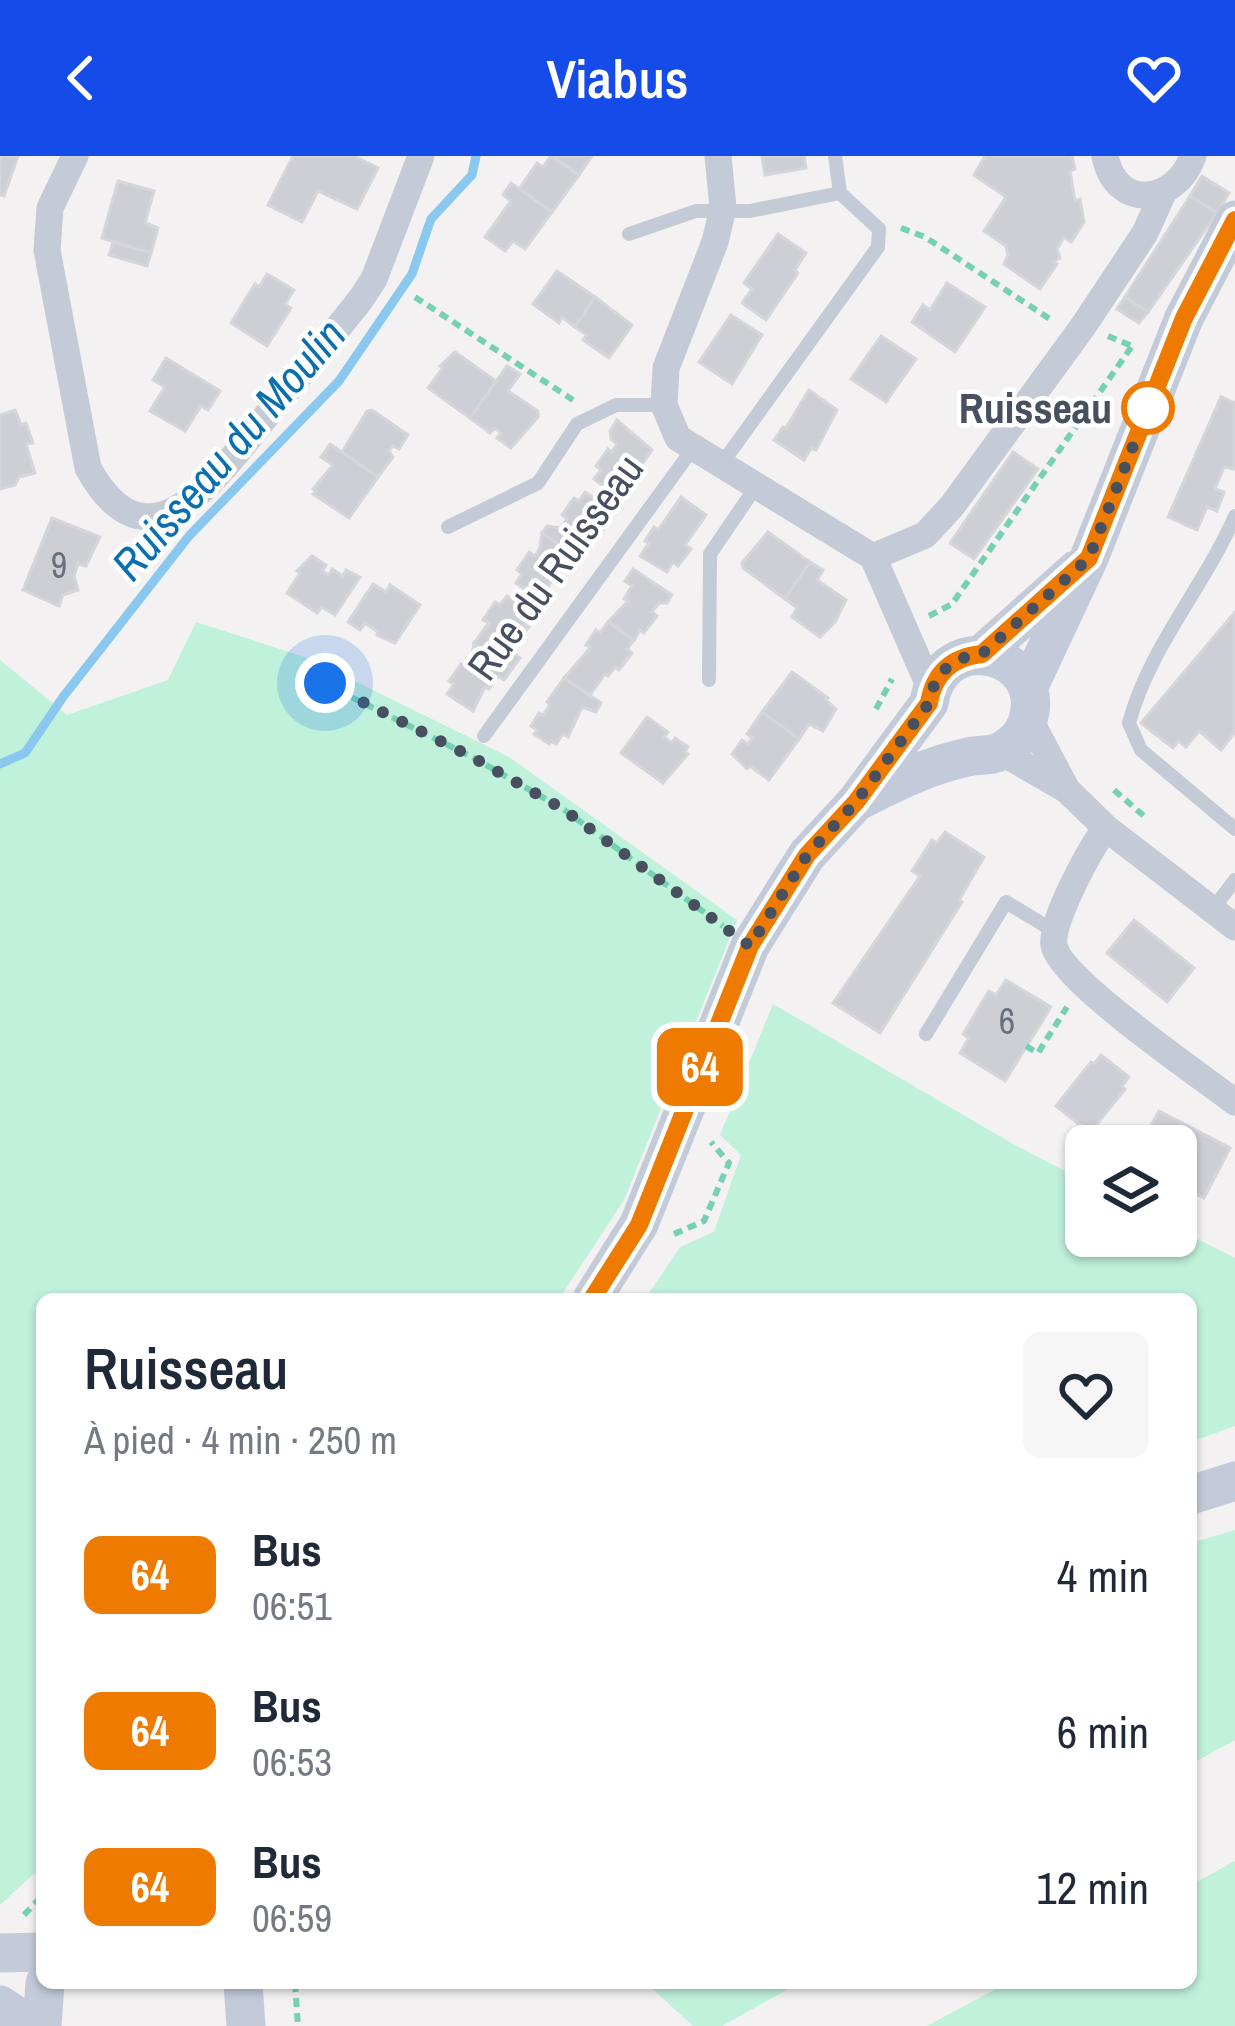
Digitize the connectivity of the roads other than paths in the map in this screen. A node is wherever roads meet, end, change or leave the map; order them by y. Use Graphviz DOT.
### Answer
graph roads {
  1 [pos="75,156"];
  2 [pos="421,156"];
  3 [pos="718,156"];
  4 [pos="835,156"];
  5 [pos="1106,156"];
  6 [pos="1193,156"];
  7 [pos="840,194"];
  8 [pos="1163,194"];
  9 [pos="723,208"];
  10 [pos="1235,220"];
  11 [pos="629,234"];
  12 [pos="664,405"];
  13 [pos="694,447"];
  14 [pos="721,465"];
  15 [pos="755,488"];
  16 [pos="1235,516"];
  17 [pos="448,527"];
  18 [pos="873,557"];
  19 [pos="1089,558"];
  20 [pos="906,627"];
  21 [pos="949,677"];
  22 [pos="709,680"];
  23 [pos="1029,703"];
  24 [pos="484,736"];
  25 [pos="986,754"];
  26 [pos="1067,790"];
  27 [pos="856,802"];
  28 [pos="1106,828"];
  29 [pos="1235,829"];
  30 [pos="1235,880"];
  31 [pos="1224,918"];
  32 [pos="1054,931"];
  33 [pos="926,1034"];
  34 [pos="1235,1102"];
  35 [pos="596,1293"];
  36 [pos="1235,1481"];
  37 [pos="1197,1493"];
  38 [pos="36,1952"];
  39 [pos="0,1953"];
  40 [pos="45,1989"];
  41 [pos="0,2005"];
  42 [pos="32,2026"];
  43 [pos="42,2026"];
  1 -- 2 [label="street"];
  3 -- 9 [label="street, Rue du Ruisseau"];
  4 -- 7 [label="lane"];
  5 -- 8 [label="street"];
  6 -- 8 [label="street"];
  7 -- 9 [label="lane"];
  7 -- 14 [label="lane"];
  8 -- 18 [label="street"];
  9 -- 11 [label="lane"];
  9 -- 12 [label="street, Rue du Ruisseau"];
  10 -- 19 [label="street"];
  12 -- 13 [label="street, Rue du Ruisseau"];
  12 -- 17 [label="lane, Rue du Ruisseau"];
  13 -- 14 [label="street, Rue du Ruisseau"];
  13 -- 24 [label="lane, Rue du Ruisseau"];
  14 -- 15 [label="street, Rue du Ruisseau"];
  15 -- 18 [label="street, Rue du Ruisseau"];
  15 -- 22 [label="lane"];
  16 -- 29 [label="lane"];
  18 -- 20 [label="street"];
  19 -- 21 [label="street"];
  19 -- 23 [label="street"];
  20 -- 21 [label="street"];
  20 -- 21 [label="street"];
  21 -- 23 [label="street"];
  21 -- 25 [label="street"];
  21 -- 27 [label="street"];
  23 -- 25 [label="street"];
  23 -- 26 [label="street"];
  25 -- 26 [label="street"];
  25 -- 27 [label="street"];
  26 -- 28 [label="street"];
  27 -- 35 [label="street"];
  28 -- 31 [label="street"];
  28 -- 32 [label="street"];
  30 -- 31 [label="lane"];
  32 -- 33 [label="lane"];
  32 -- 34 [label="street"];
  36 -- 37 [label="street"];
  38 -- 39 [label="street"];
  40 -- 43 [label="street"];
  41 -- 42 [label="street"];
}
